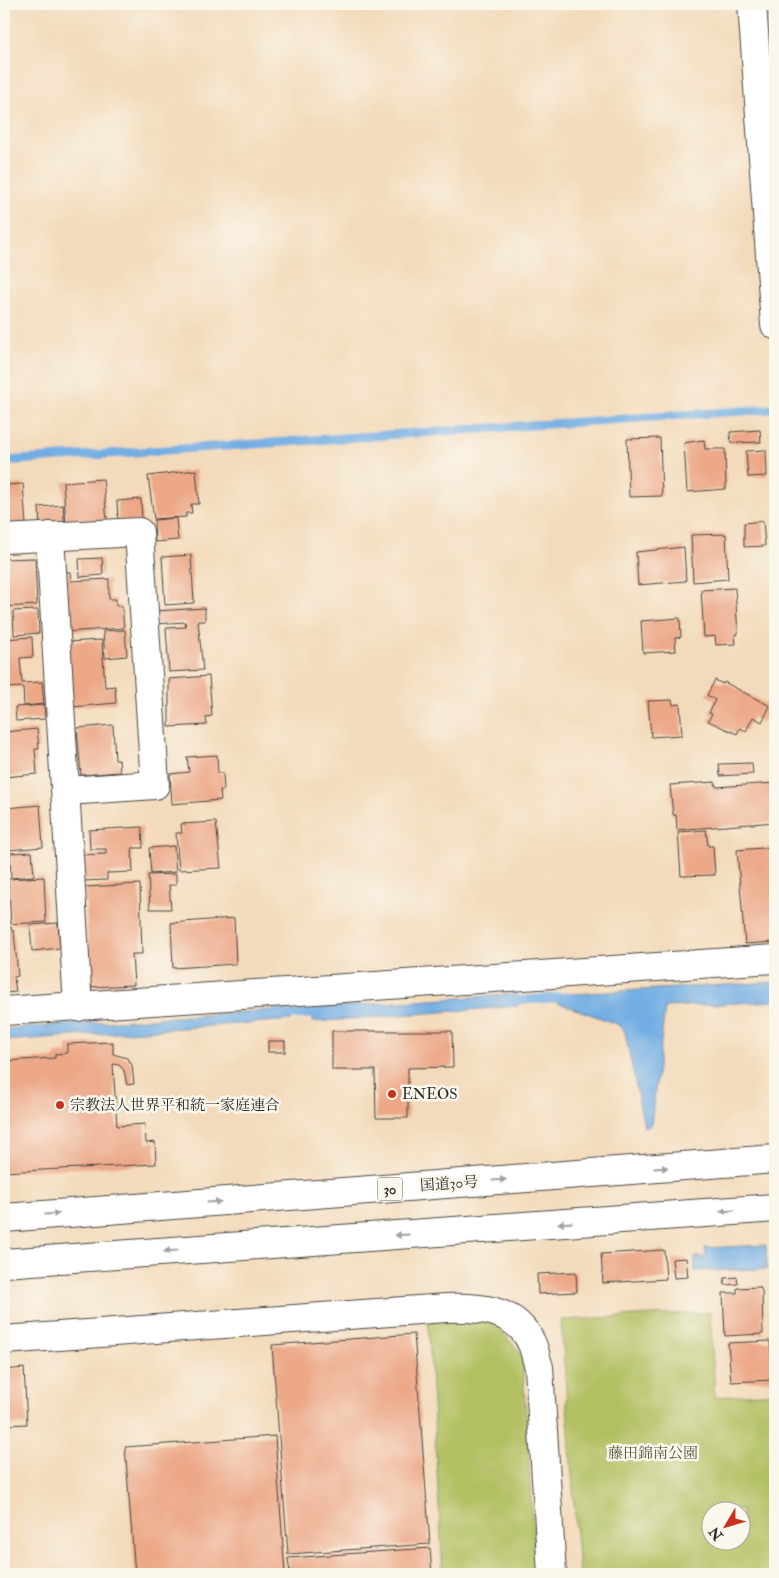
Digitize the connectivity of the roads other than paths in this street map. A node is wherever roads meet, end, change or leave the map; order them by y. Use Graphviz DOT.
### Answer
graph roads {
  1 [pos="752,4"];
  2 [pos="775,325"];
  3 [pos="50,536"];
  4 [pos="4,539"];
  5 [pos="66,791"];
  6 [pos="775,958"];
  7 [pos="78,1007"];
  8 [pos="4,1011"];
  9 [pos="775,1159"];
  10 [pos="775,1208"];
  11 [pos="4,1218"];
  12 [pos="4,1263"];
  13 [pos="4,1340"];
  14 [pos="552,1574"];
  1 -- 2 [label="main road"];
  3 -- 4 [label="main road"];
  3 -- 5 [label="main road"];
  3 -- 5 [label="main road"];
  5 -- 7 [label="main road"];
  6 -- 7 [label="main road"];
  7 -- 8 [label="main road"];
  11 -- 9 [label="main road, 国道30号 / 30, one-way"];
  10 -- 12 [label="main road, one-way"];
  13 -- 14 [label="main road"];
}
